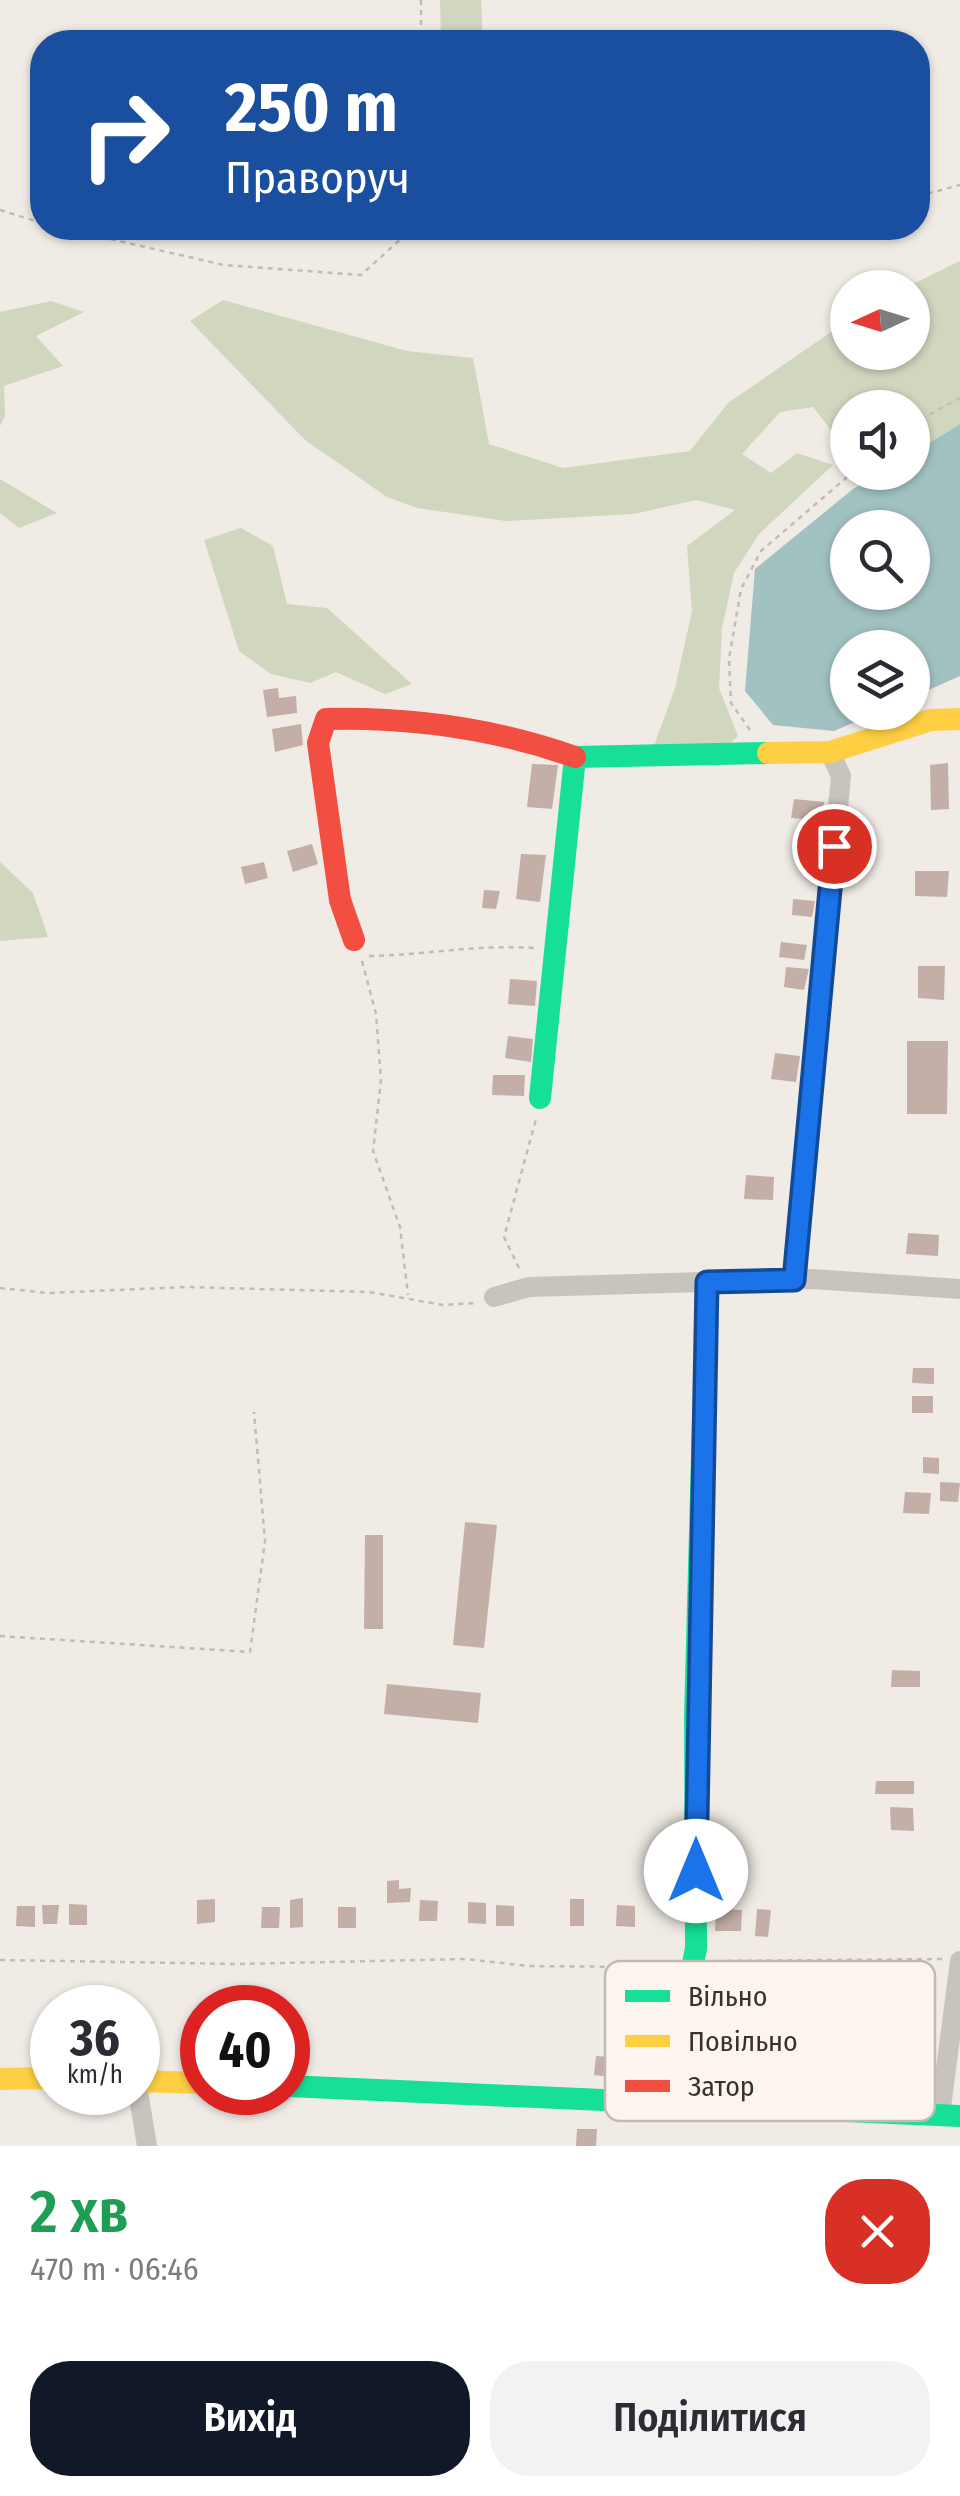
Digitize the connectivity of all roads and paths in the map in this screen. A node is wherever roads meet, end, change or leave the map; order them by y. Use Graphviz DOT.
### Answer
graph roads {
  1 [pos="421,0"];
  2 [pos="422,30"];
  3 [pos="960,185"];
  4 [pos="930,193"];
  5 [pos="0,210"];
  6 [pos="30,219"];
  7 [pos="113,240"];
  8 [pos="400,240"];
  9 [pos="960,398"];
  10 [pos="930,414"];
  11 [pos="831,490"];
  12 [pos="960,719"];
  13 [pos="766,751"];
  14 [pos="830,752"];
  15 [pos="575,757"];
  16 [pos="354,940"];
  17 [pos="556,950"];
  18 [pos="540,1098"];
  19 [pos="794,1280"];
  20 [pos="707,1282"];
  21 [pos="529,1287"];
  22 [pos="0,1288"];
  23 [pos="960,1289"];
  24 [pos="408,1297"];
  25 [pos="494,1297"];
  26 [pos="254,1412"];
  27 [pos="0,1636"];
  28 [pos="0,1960"];
  29 [pos="953,1960"];
  30 [pos="692,1961"];
  31 [pos="920,1961"];
  32 [pos="605,1967"];
  33 [pos="30,2078"];
  34 [pos="0,2079"];
  35 [pos="310,2087"];
  36 [pos="605,2099"];
  37 [pos="142,2115"];
  38 [pos="950,2116"];
  39 [pos="147,2146"];
  1 -- 2 [label="path"];
  3 -- 4 [label="path"];
  5 -- 6 [label="path"];
  7 -- 8 [label="path"];
  9 -- 10 [label="path"];
  11 -- 13 [label="path"];
  12 -- 14 [label="street"];
  13 -- 14 [label="street"];
  13 -- 15 [label="street"];
  14 -- 19 [label="street"];
  15 -- 16 [label="street"];
  15 -- 17 [label="street"];
  17 -- 18 [label="street"];
  17 -- 24 [label="path"];
  18 -- 21 [label="path"];
  19 -- 20 [label="street"];
  19 -- 23 [label="street"];
  20 -- 21 [label="street"];
  20 -- 30 [label="street"];
  21 -- 25 [label="street"];
  22 -- 24 [label="path"];
  24 -- 25 [label="path"];
  26 -- 27 [label="path"];
  28 -- 32 [label="path"];
  29 -- 31 [label="path"];
  29 -- 38 [label="street"];
  33 -- 34 [label="street"];
  35 -- 36 [label="street"];
  37 -- 39 [label="street"];
}
